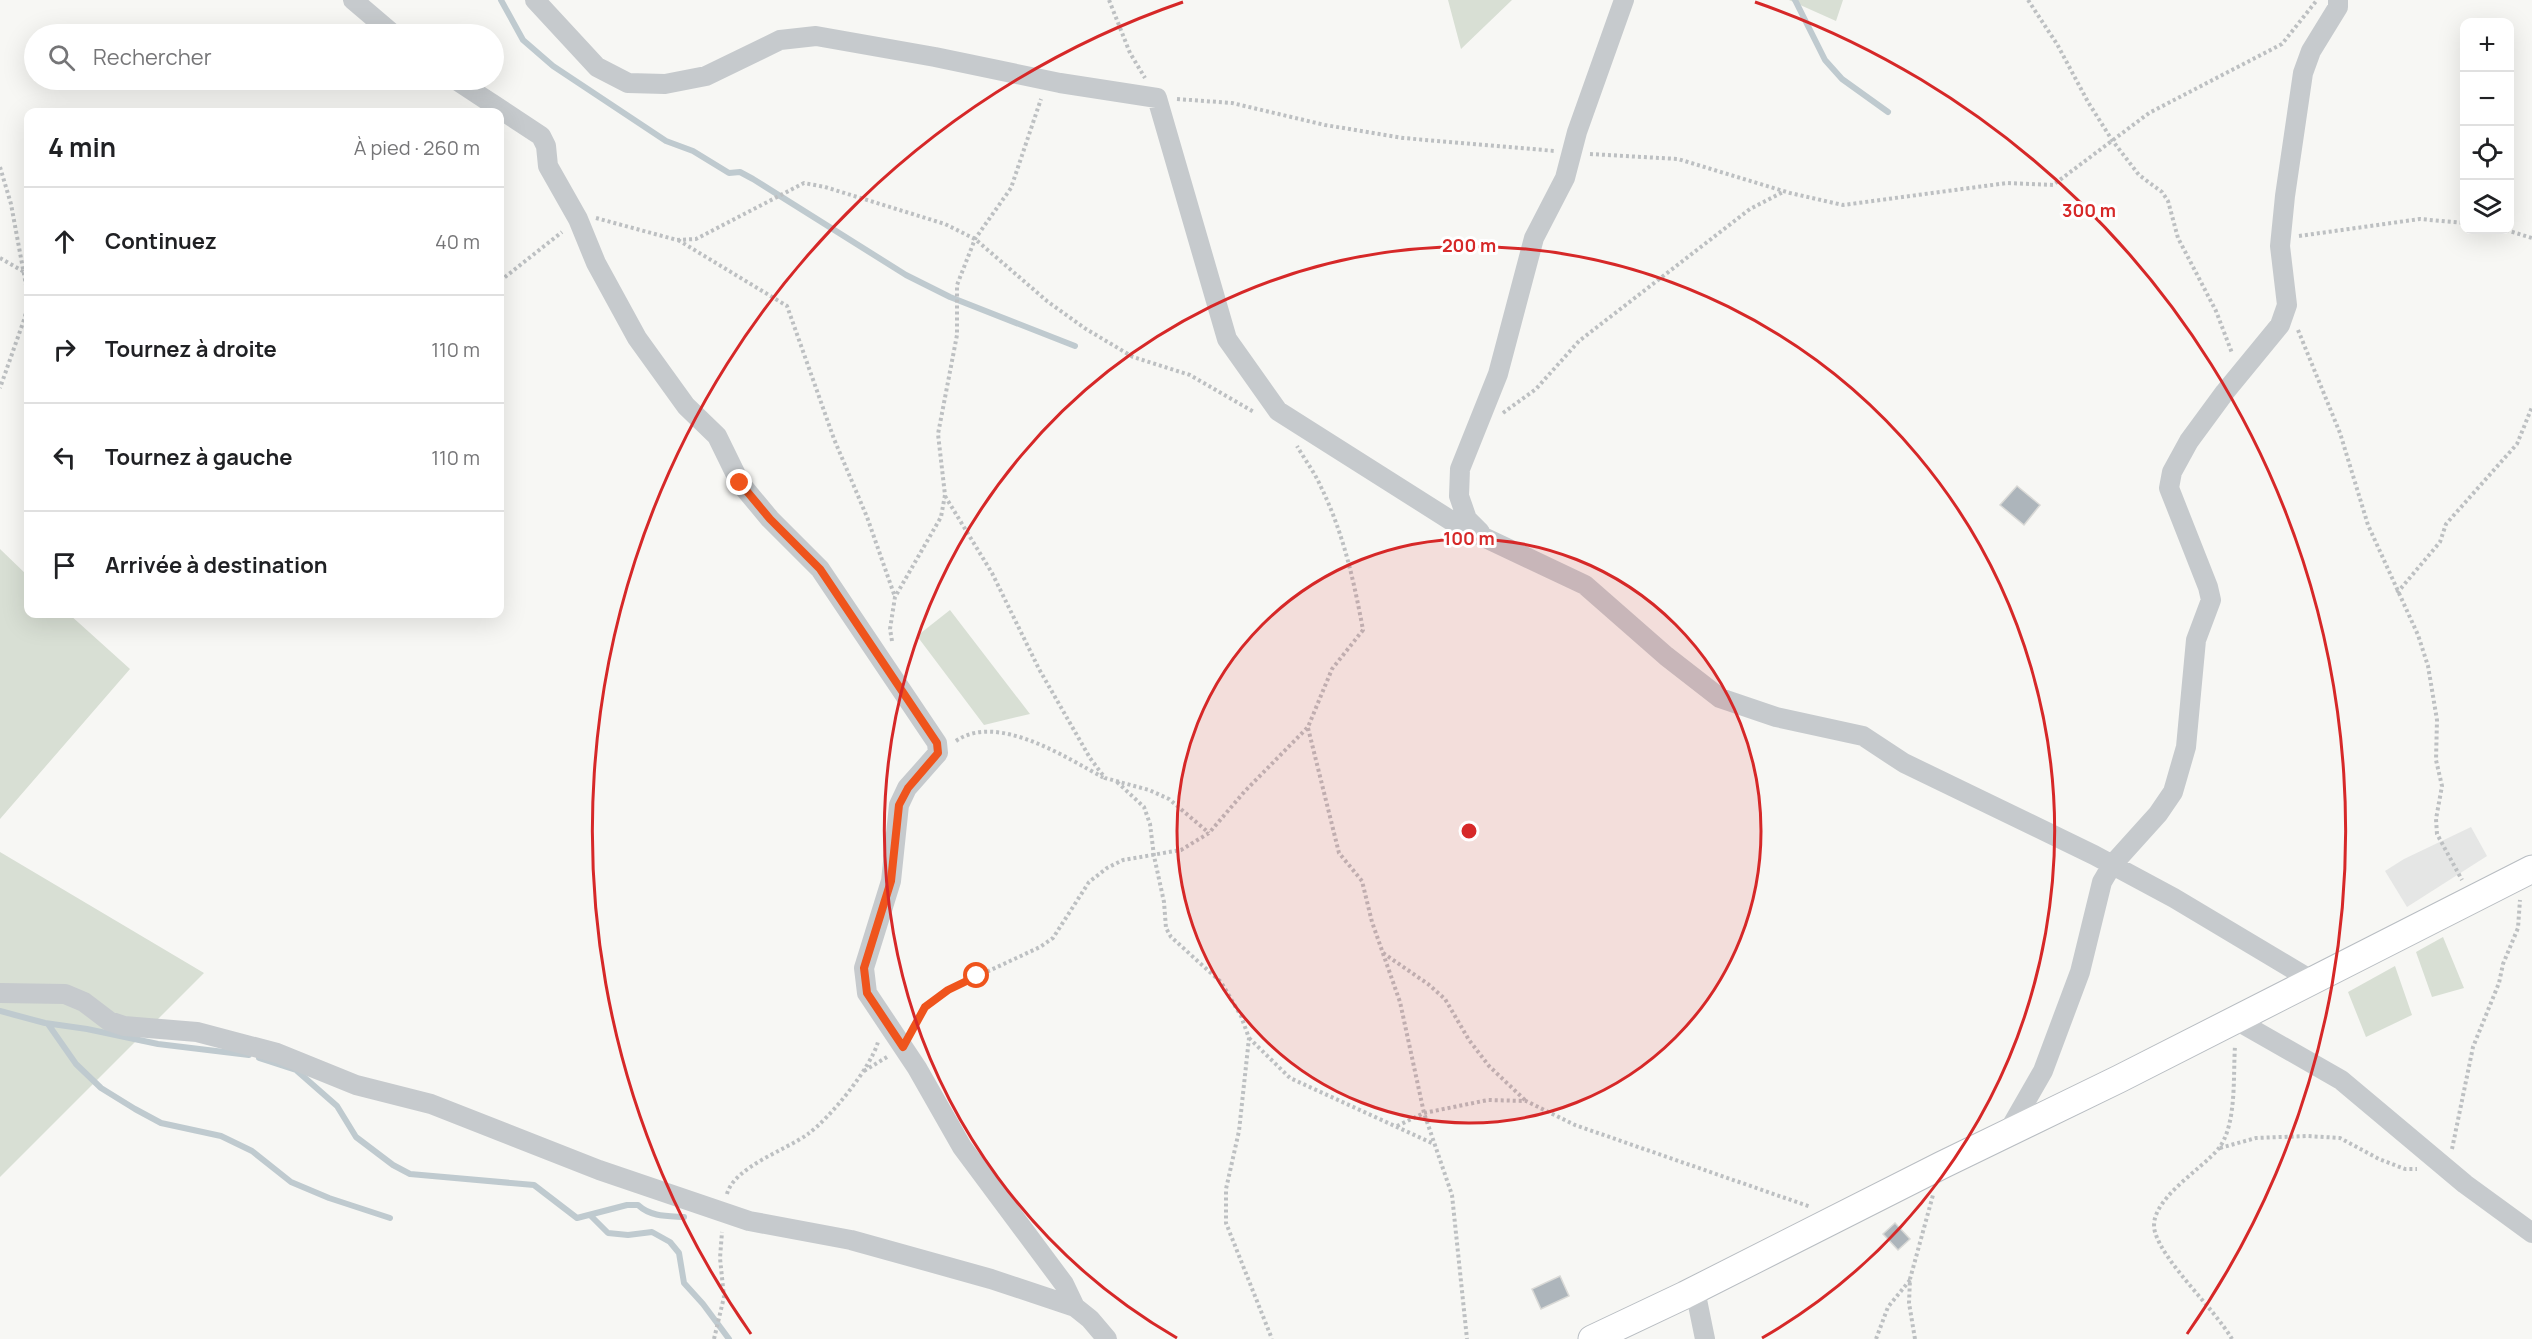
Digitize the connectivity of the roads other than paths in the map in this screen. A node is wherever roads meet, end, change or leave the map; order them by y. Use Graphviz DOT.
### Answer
graph roads {
  1 [pos="353,0"];
  2 [pos="535,0"];
  3 [pos="1624,0"];
  4 [pos="2338,0"];
  5 [pos="381,24"];
  6 [pos="471,90"];
  7 [pos="498,108"];
  8 [pos="504,112"];
  9 [pos="1486,538"];
  10 [pos="2112,865"];
  11 [pos="2527,871"];
  12 [pos="2313,981"];
  13 [pos="0,993"];
  14 [pos="2236,1020"];
  15 [pos="2008,1132"];
  16 [pos="2532,1233"];
  17 [pos="1695,1290"];
  18 [pos="1075,1307"];
  19 [pos="1107,1339"];
  20 [pos="1592,1339"];
  21 [pos="1705,1339"];
  1 -- 5 [label="street"];
  2 -- 9 [label="street"];
  3 -- 9 [label="street"];
  4 -- 10 [label="street"];
  6 -- 7 [label="street"];
  8 -- 18 [label="street"];
  9 -- 10 [label="street"];
  10 -- 12 [label="street"];
  10 -- 15 [label="street"];
  11 -- 12 [label="street"];
  12 -- 14 [label="street"];
  13 -- 18 [label="street"];
  14 -- 15 [label="street"];
  14 -- 16 [label="street"];
  15 -- 17 [label="street"];
  17 -- 20 [label="street"];
  17 -- 21 [label="street"];
  18 -- 19 [label="street"];
}
